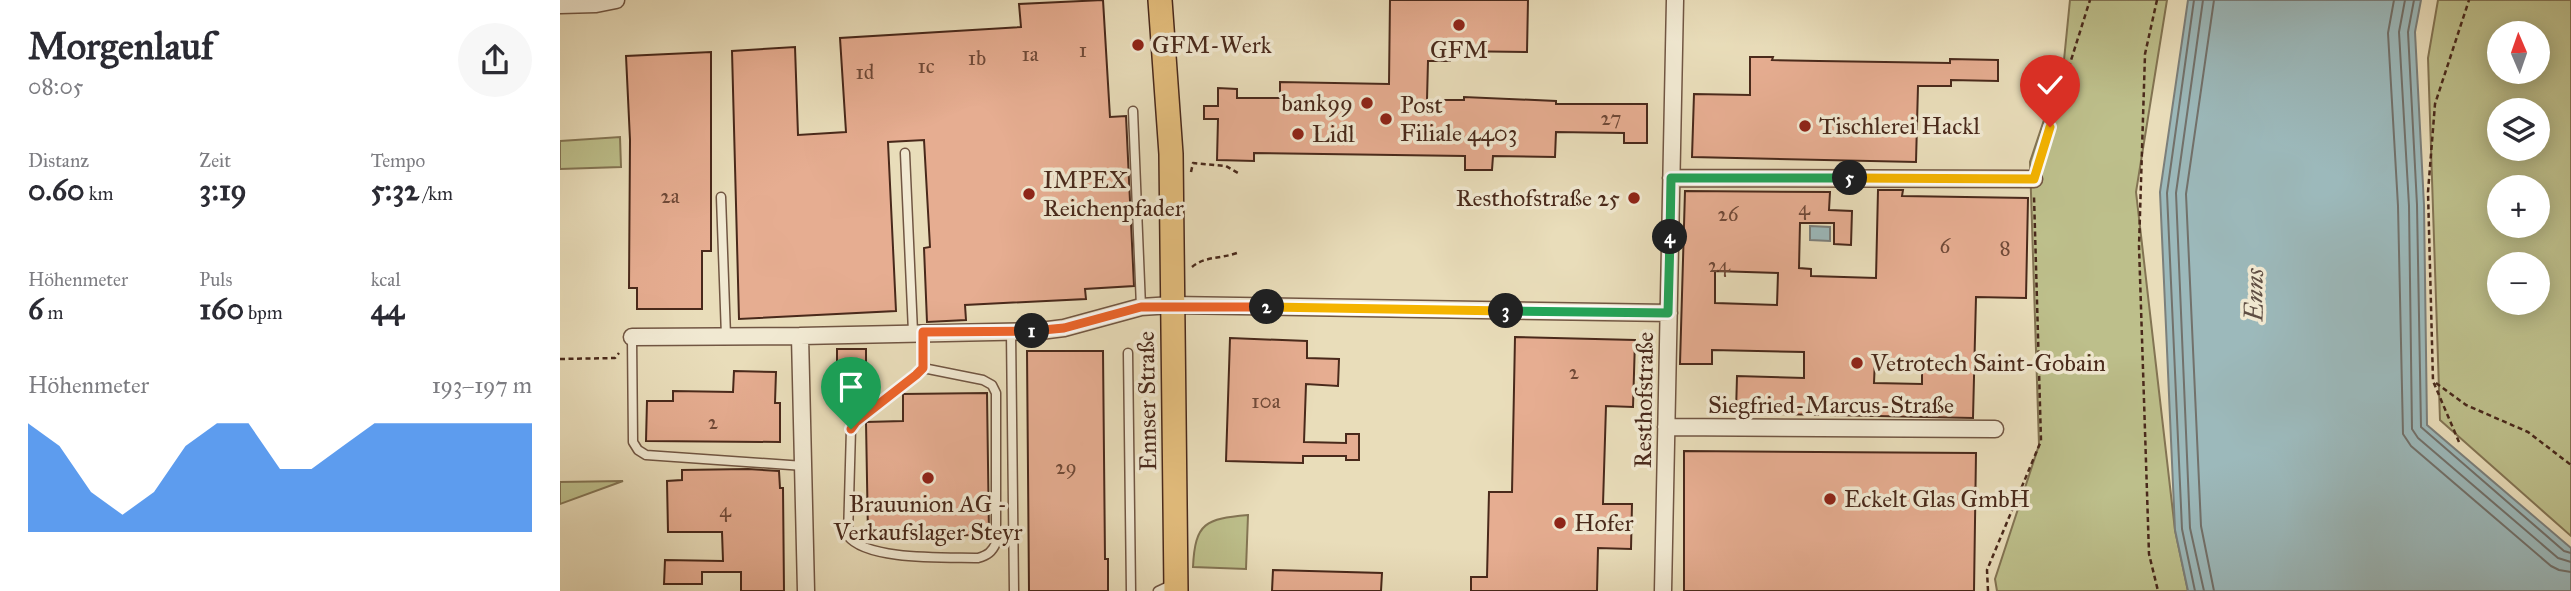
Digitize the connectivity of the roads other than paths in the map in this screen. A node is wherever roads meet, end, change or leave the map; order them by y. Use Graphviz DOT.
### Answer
graph roads {
  1 [pos="616,0"];
  2 [pos="1160,0"];
  3 [pos="1675,0"];
  4 [pos="560,5"];
  5 [pos="1133,111"];
  6 [pos="905,153"];
  7 [pos="1671,178"];
  8 [pos="2034,179"];
  9 [pos="721,197"];
  10 [pos="1172,305"];
  11 [pos="1141,307"];
  12 [pos="1668,313"];
  13 [pos="918,332"];
  14 [pos="1011,332"];
  15 [pos="726,336"];
  16 [pos="800,336"];
  17 [pos="632,337"];
  18 [pos="1128,353"];
  19 [pos="923,368"];
  20 [pos="1666,427"];
  21 [pos="1995,429"];
  22 [pos="804,466"];
  23 [pos="1170,588"];
  24 [pos="806,591"];
  25 [pos="1014,591"];
  26 [pos="1131,591"];
  27 [pos="1663,591"];
  1 -- 4 [label="street"];
  2 -- 10 [label="main road, Ennser Straße"];
  3 -- 7 [label="street, Resthofstraße"];
  5 -- 11 [label="lane"];
  6 -- 13 [label="lane"];
  7 -- 8 [label="street"];
  7 -- 12 [label="street, Resthofstraße"];
  9 -- 15 [label="lane"];
  10 -- 11 [label="street"];
  10 -- 12 [label="street"];
  10 -- 23 [label="main road, Ennser Straße"];
  11 -- 14 [label="street"];
  12 -- 20 [label="street, Resthofstraße"];
  13 -- 14 [label="street"];
  13 -- 16 [label="street"];
  13 -- 19 [label="lane"];
  14 -- 25 [label="lane"];
  15 -- 16 [label="street"];
  15 -- 17 [label="street"];
  16 -- 22 [label="street"];
  17 -- 22 [label="lane"];
  18 -- 26 [label="lane"];
  19 -- 19 [label="lane"];
  20 -- 21 [label="street, Siegfried-Marcus-Straße"];
  20 -- 27 [label="street, Resthofstraße"];
  22 -- 24 [label="street"];
}
